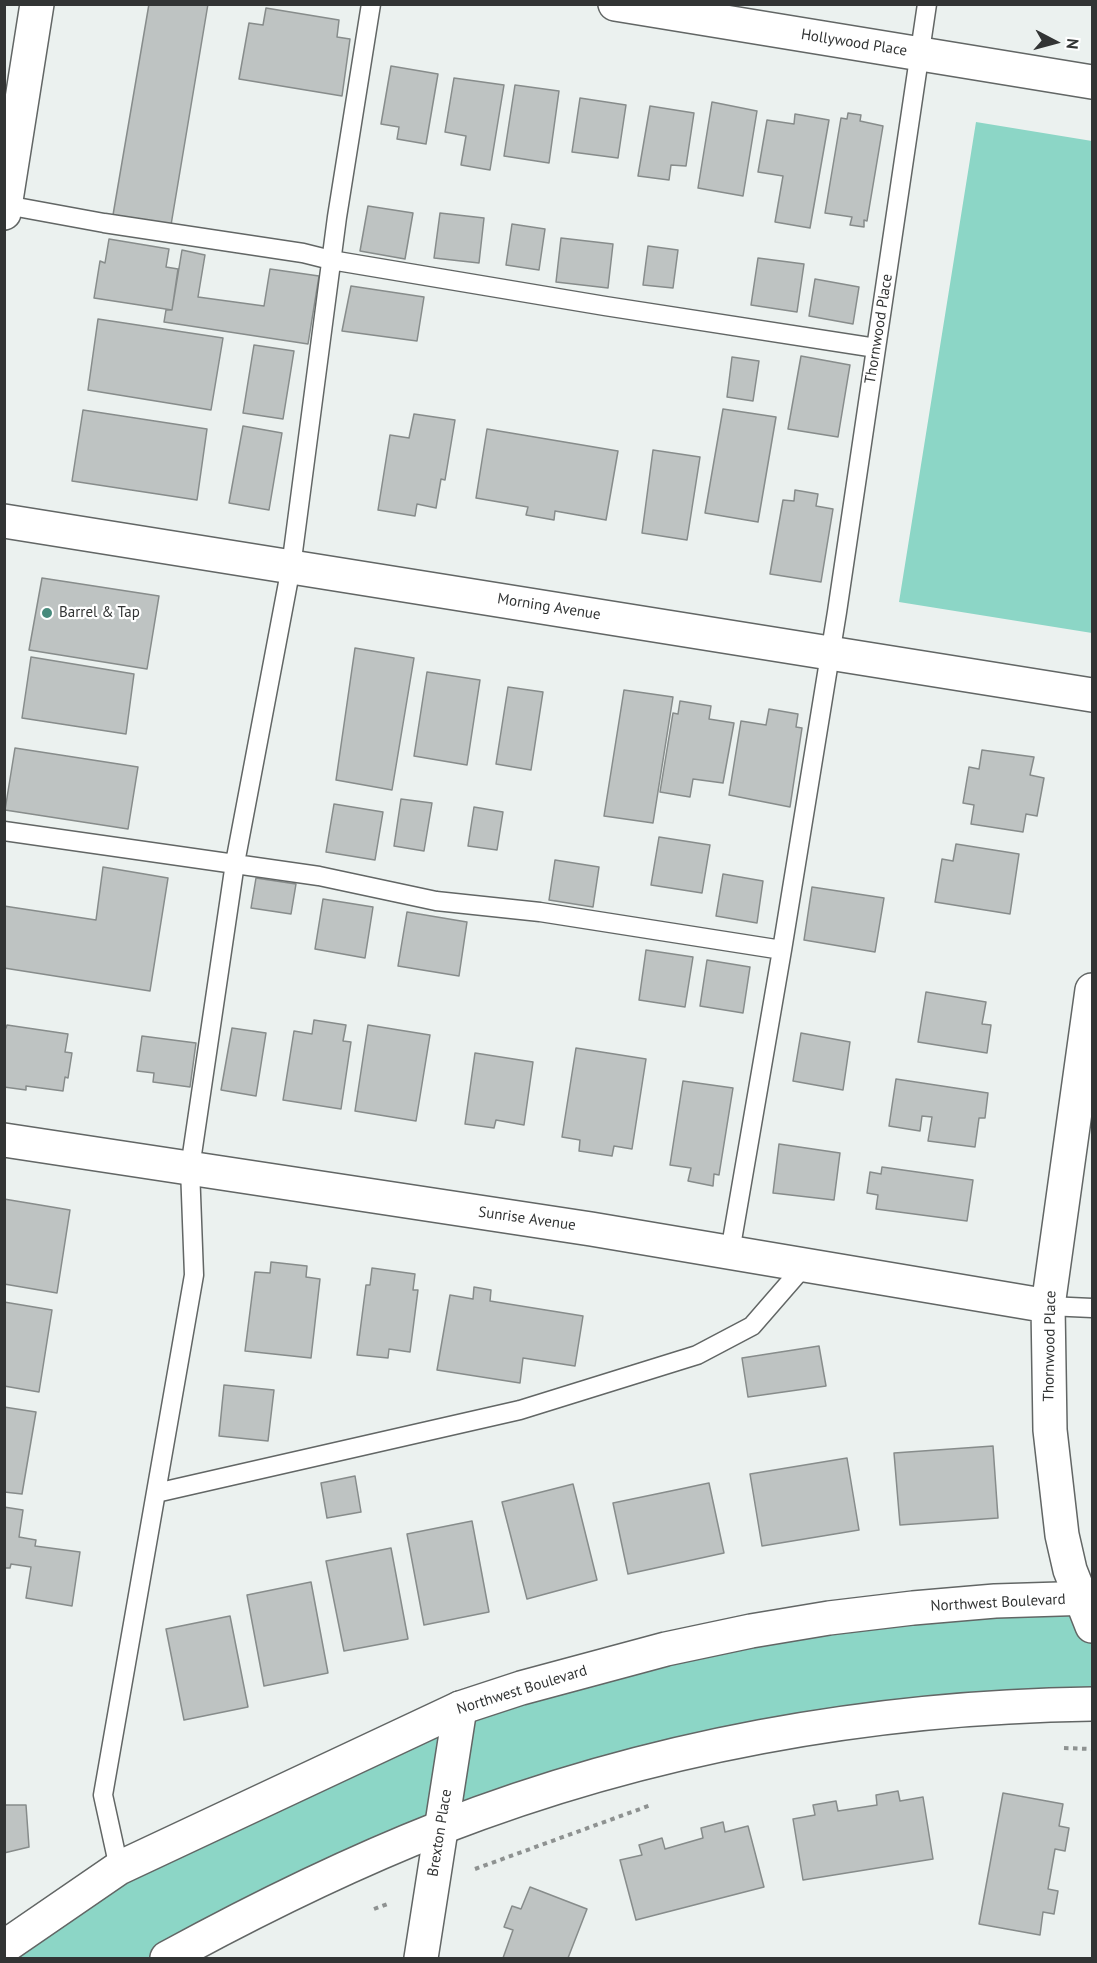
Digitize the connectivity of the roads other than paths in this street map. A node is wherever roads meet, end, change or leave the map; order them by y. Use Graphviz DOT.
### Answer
graph roads {
  1 [pos="37,4"];
  2 [pos="370,4"];
  3 [pos="615,4"];
  4 [pos="927,4"];
  5 [pos="921,54"];
  6 [pos="1092,82"];
  7 [pos="5,209"];
  8 [pos="331,260"];
  9 [pos="876,348"];
  10 [pos="4,521"];
  11 [pos="291,567"];
  12 [pos="830,652"];
  13 [pos="1092,695"];
  14 [pos="4,831"];
  15 [pos="235,863"];
  16 [pos="782,950"];
  17 [pos="1092,990"];
  18 [pos="4,1140"];
  19 [pos="190,1168"];
  20 [pos="730,1252"];
  21 [pos="805,1265"];
  22 [pos="1048,1306"];
  23 [pos="1092,1308"];
  24 [pos="156,1493"];
  25 [pos="1089,1608"];
  26 [pos="1092,1704"];
  27 [pos="460,1708"];
  28 [pos="441,1828"];
  29 [pos="119,1868"];
  30 [pos="4,1947"];
  31 [pos="167,1959"];
  32 [pos="421,1959"];
  1 -- 7 [label="street"];
  2 -- 8 [label="lane"];
  3 -- 5 [label="street, Hollywood Place"];
  4 -- 5 [label="lane, Thornwood Place"];
  5 -- 6 [label="street, Hollywood Place"];
  5 -- 9 [label="lane, Thornwood Place"];
  7 -- 8 [label="lane"];
  8 -- 9 [label="lane"];
  8 -- 11 [label="lane"];
  9 -- 12 [label="lane, Thornwood Place"];
  10 -- 11 [label="street, Morning Avenue"];
  11 -- 12 [label="street, Morning Avenue"];
  11 -- 15 [label="lane"];
  12 -- 13 [label="street, Morning Avenue"];
  12 -- 16 [label="lane, Thornwood Place"];
  14 -- 15 [label="lane"];
  15 -- 16 [label="lane"];
  15 -- 19 [label="lane"];
  16 -- 20 [label="lane, Thornwood Place"];
  17 -- 22 [label="street, Thornwood Place"];
  18 -- 19 [label="street, Sunrise Avenue"];
  19 -- 20 [label="street, Sunrise Avenue"];
  19 -- 24 [label="lane"];
  20 -- 21 [label="street, Sunrise Avenue"];
  21 -- 22 [label="street, Sunrise Avenue"];
  21 -- 24 [label="lane"];
  22 -- 23 [label="lane"];
  22 -- 25 [label="street, Thornwood Place"];
  24 -- 29 [label="lane"];
  25 -- 27 [label="street, Northwest Boulevard"];
  26 -- 28 [label="street"];
  27 -- 28 [label="street, Brexton Place"];
  27 -- 29 [label="street, Northwest Boulevard"];
  28 -- 31 [label="street"];
  28 -- 32 [label="street, Brexton Place"];
  29 -- 30 [label="street, Northwest Boulevard"];
}
